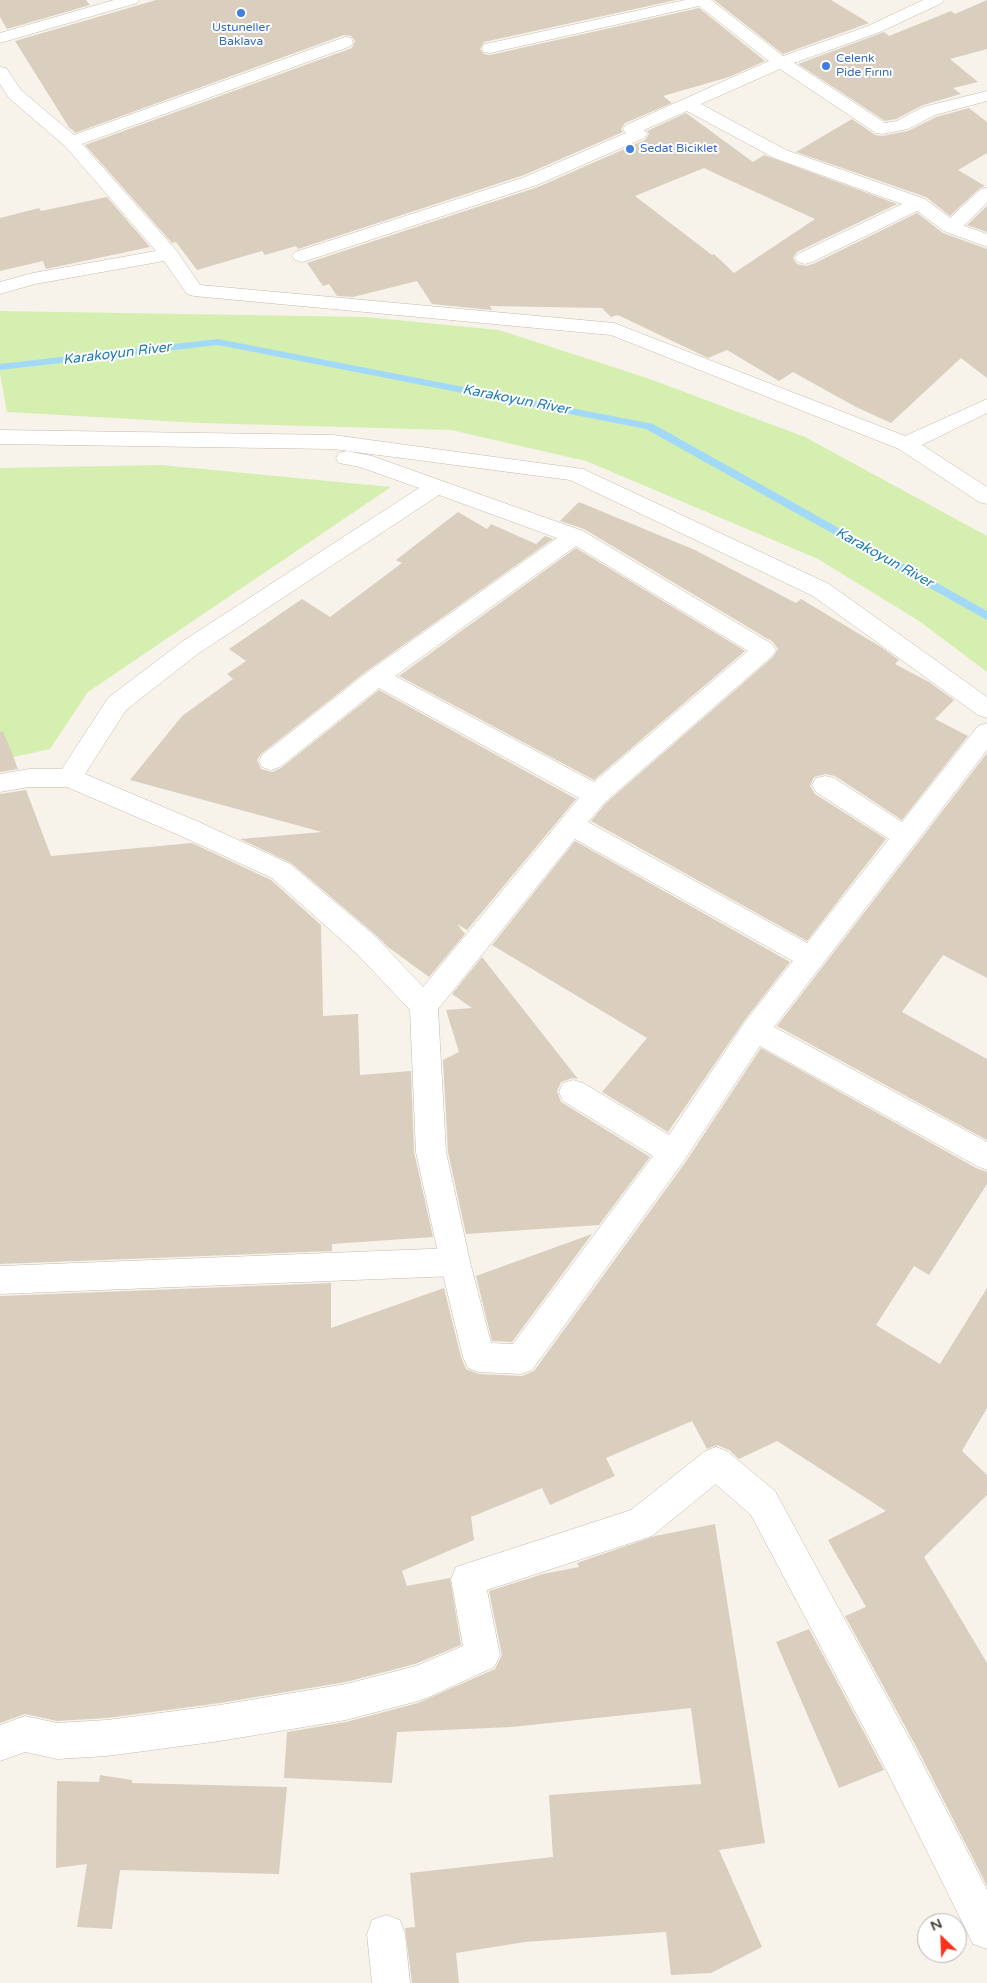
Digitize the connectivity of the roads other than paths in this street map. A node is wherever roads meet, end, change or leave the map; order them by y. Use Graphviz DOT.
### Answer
graph roads {
  1 [pos="131,0"];
  2 [pos="936,0"];
  3 [pos="108,3"];
  4 [pos="0,38"];
  5 [pos="345,42"];
  6 [pos="490,48"];
  7 [pos="781,62"];
  8 [pos="0,72"];
  9 [pos="7,96"];
  10 [pos="987,96"];
  11 [pos="689,105"];
  12 [pos="71,142"];
  13 [pos="987,193"];
  14 [pos="918,203"];
  15 [pos="951,227"];
  16 [pos="987,241"];
  17 [pos="169,254"];
  18 [pos="302,256"];
  19 [pos="806,258"];
  20 [pos="0,288"];
  21 [pos="987,406"];
  22 [pos="0,437"];
  23 [pos="256,441"];
  24 [pos="906,444"];
  25 [pos="436,487"];
  26 [pos="987,497"];
  27 [pos="575,536"];
  28 [pos="377,677"];
  29 [pos="987,709"];
  30 [pos="987,732"];
  31 [pos="272,761"];
  32 [pos="69,778"];
  33 [pos="0,783"];
  34 [pos="825,785"];
  35 [pos="596,796"];
  36 [pos="572,824"];
  37 [pos="906,837"];
  38 [pos="811,958"];
  39 [pos="424,1006"];
  40 [pos="755,1030"];
  41 [pos="573,1092"];
  42 [pos="673,1153"];
  43 [pos="987,1157"];
  44 [pos="455,1262"];
  45 [pos="0,1280"];
  46 [pos="0,1743"];
  47 [pos="987,1930"];
  48 [pos="386,1934"];
  49 [pos="391,1983"];
  1 -- 3 [label="street"];
  2 -- 7 [label="street"];
  3 -- 4 [label="street"];
  5 -- 12 [label="street"];
  6 -- 7 [label="street"];
  7 -- 10 [label="street"];
  7 -- 11 [label="street"];
  8 -- 9 [label="street"];
  9 -- 12 [label="street"];
  11 -- 14 [label="street"];
  11 -- 18 [label="street"];
  12 -- 17 [label="street"];
  13 -- 15 [label="street"];
  14 -- 15 [label="street"];
  14 -- 19 [label="street"];
  15 -- 16 [label="street"];
  17 -- 20 [label="street"];
  17 -- 24 [label="street"];
  21 -- 24 [label="street"];
  22 -- 23 [label="street"];
  23 -- 25 [label="street"];
  23 -- 29 [label="street"];
  24 -- 26 [label="street"];
  25 -- 27 [label="street"];
  25 -- 32 [label="street"];
  27 -- 28 [label="street"];
  27 -- 35 [label="street"];
  28 -- 31 [label="street"];
  28 -- 35 [label="street"];
  30 -- 37 [label="street"];
  32 -- 33 [label="street"];
  32 -- 39 [label="street"];
  34 -- 37 [label="street"];
  35 -- 36 [label="street"];
  36 -- 38 [label="street"];
  36 -- 39 [label="street"];
  37 -- 38 [label="street"];
  38 -- 40 [label="street"];
  39 -- 44 [label="street"];
  40 -- 42 [label="street"];
  40 -- 43 [label="street"];
  41 -- 42 [label="street"];
  42 -- 44 [label="street"];
  44 -- 45 [label="street"];
  46 -- 47 [label="street"];
  48 -- 49 [label="street"];
}
